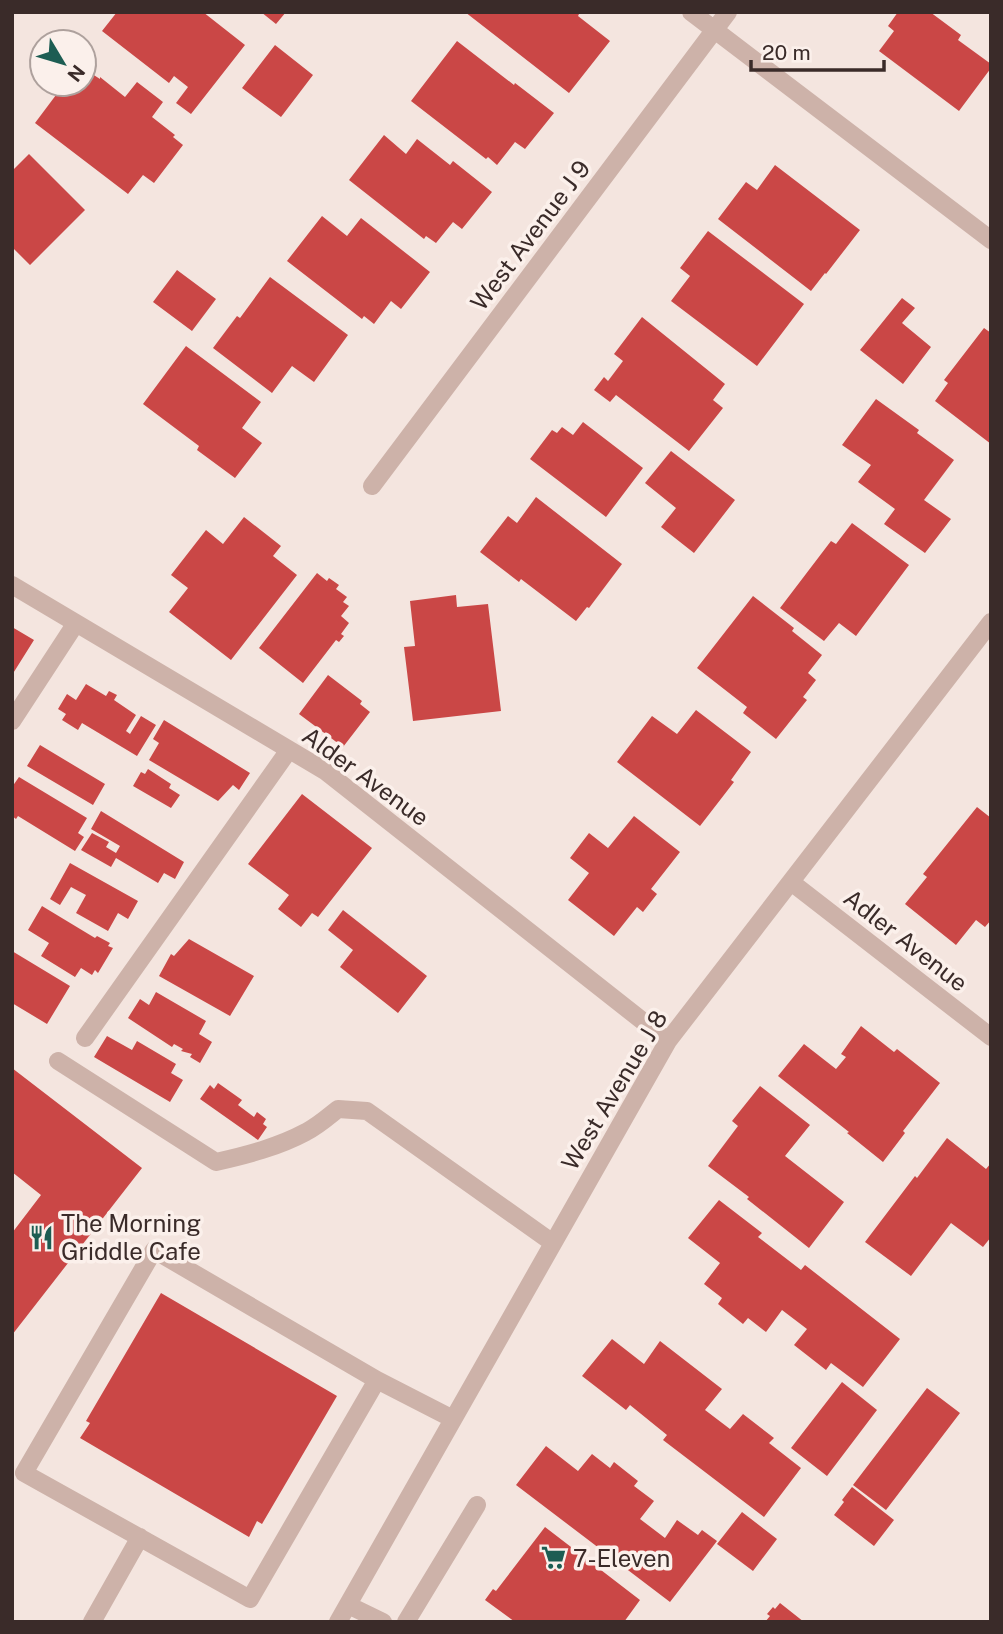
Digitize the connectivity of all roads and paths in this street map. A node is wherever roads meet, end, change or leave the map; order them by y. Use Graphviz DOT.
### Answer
graph roads {
  1 [pos="691,12"];
  2 [pos="728,12"];
  3 [pos="714,30"];
  4 [pos="991,240"];
  5 [pos="372,486"];
  6 [pos="12,585"];
  7 [pos="991,622"];
  8 [pos="76,623"];
  9 [pos="12,720"];
  10 [pos="289,750"];
  11 [pos="791,882"];
  12 [pos="991,1037"];
  13 [pos="85,1038"];
  14 [pos="668,1041"];
  15 [pos="58,1061"];
  16 [pos="553,1243"];
  17 [pos="377,1380"];
  18 [pos="453,1419"];
  19 [pos="477,1505"];
  20 [pos="140,1537"];
  21 [pos="348,1605"];
  22 [pos="92,1622"];
  23 [pos="338,1622"];
  24 [pos="383,1622"];
  25 [pos="406,1622"];
  1 -- 3 [label="street"];
  2 -- 3 [label="street, West Avenue J 9"];
  3 -- 4 [label="street"];
  3 -- 5 [label="street, West Avenue J 9"];
  6 -- 8 [label="street, Alder Avenue"];
  7 -- 11 [label="street, West Avenue J 8"];
  8 -- 9 [label="street"];
  8 -- 10 [label="street, Alder Avenue"];
  10 -- 13 [label="street"];
  10 -- 14 [label="street, Alder Avenue"];
  11 -- 12 [label="street, Adler Avenue"];
  11 -- 14 [label="street, West Avenue J 8"];
  14 -- 16 [label="street, West Avenue J 8"];
  15 -- 16 [label="street"];
  16 -- 18 [label="street, West Avenue J 8"];
  17 -- 18 [label="street"];
  17 -- 20 [label="street"];
  17 -- 20 [label="street"];
  18 -- 21 [label="street, West Avenue J 8"];
  19 -- 25 [label="street"];
  20 -- 22 [label="street"];
  21 -- 23 [label="street, West Avenue J 8"];
  21 -- 24 [label="street"];
}
